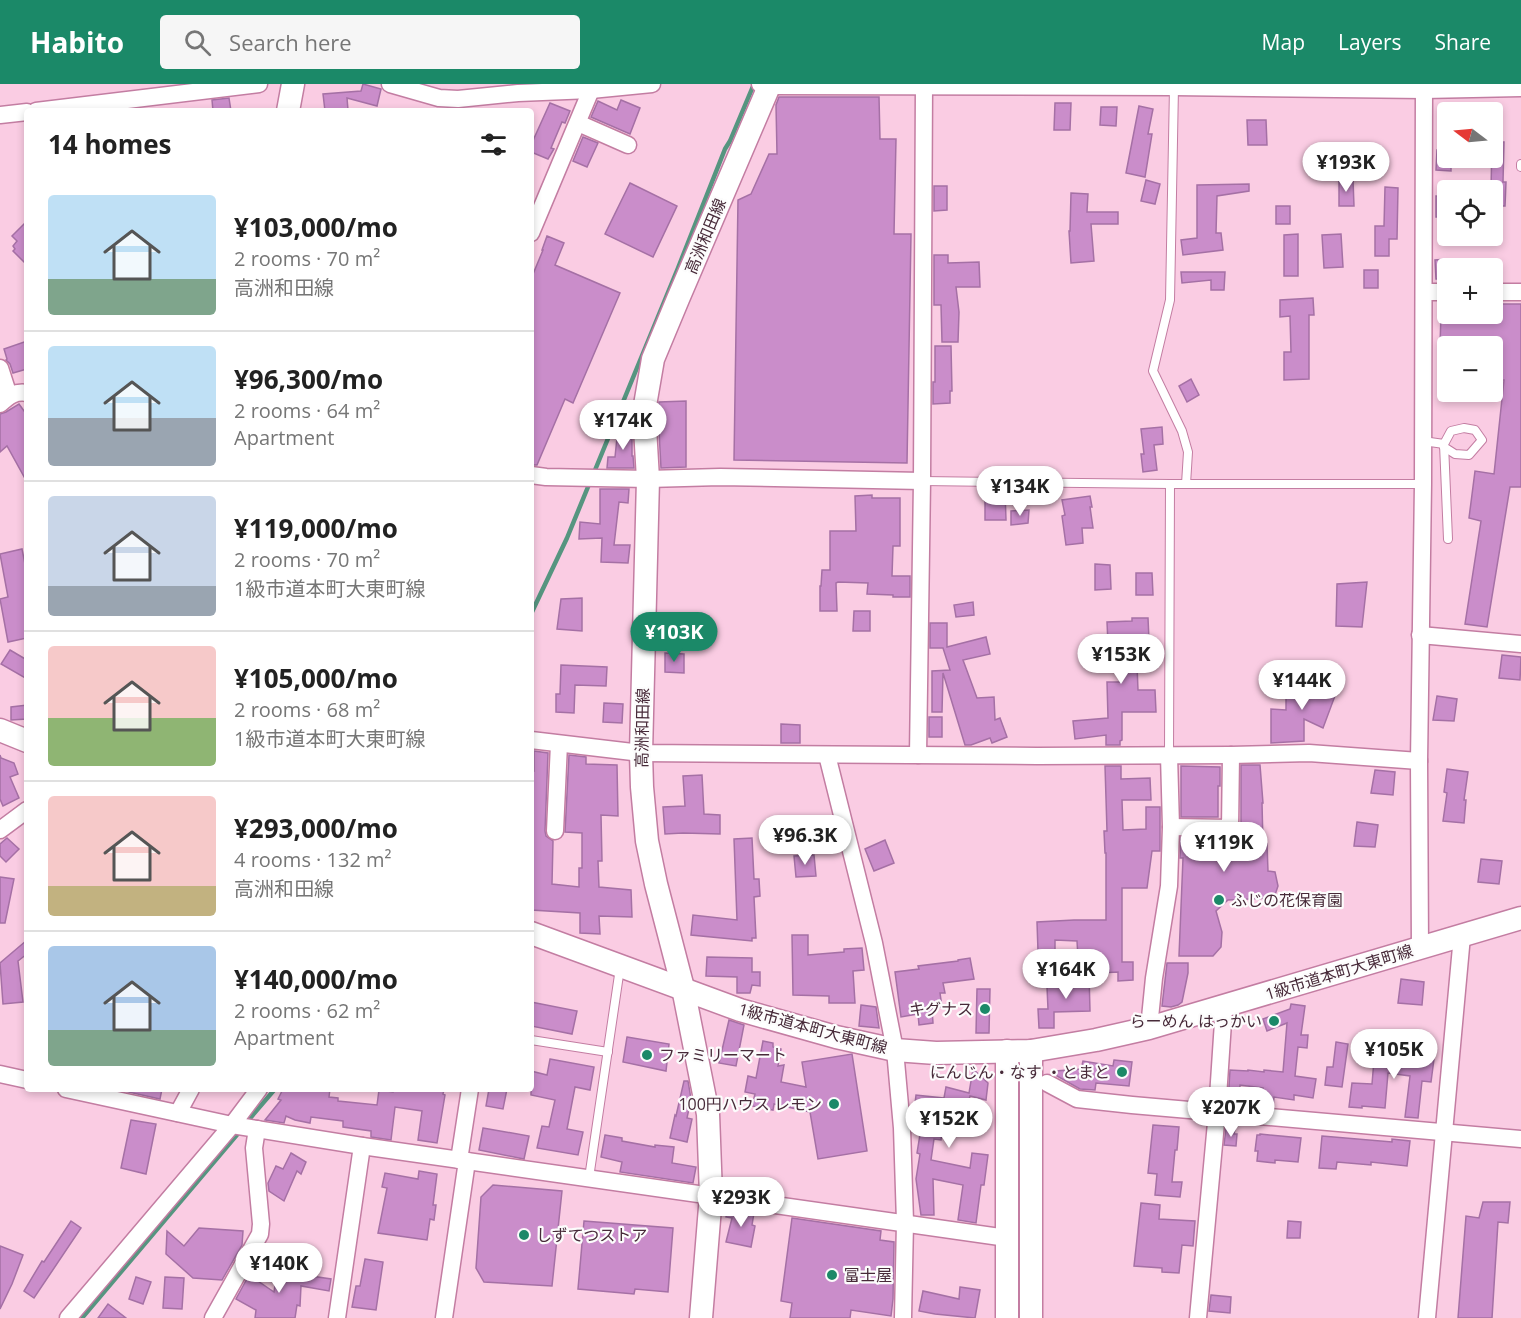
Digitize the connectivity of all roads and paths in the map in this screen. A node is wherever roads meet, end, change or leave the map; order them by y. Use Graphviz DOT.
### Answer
graph roads {
  1 [pos="259,84"];
  2 [pos="292,84"];
  3 [pos="390,84"];
  4 [pos="652,84"];
  5 [pos="766,85"];
  6 [pos="887,85"];
  7 [pos="924,85"];
  8 [pos="1174,85"];
  9 [pos="592,87"];
  10 [pos="1424,87"];
  11 [pos="518,88"];
  12 [pos="1521,88"];
  13 [pos="434,104"];
  14 [pos="61,108"];
  15 [pos="288,108"];
  16 [pos="24,112"];
  17 [pos="0,115"];
  18 [pos="578,123"];
  19 [pos="628,145"];
  20 [pos="538,197"];
  21 [pos="534,218"];
  22 [pos="1424,292"];
  23 [pos="1437,292"];
  24 [pos="1503,292"];
  25 [pos="1521,292"];
  26 [pos="0,368"];
  27 [pos="24,393"];
  28 [pos="5,400"];
  29 [pos="1423,441"];
  30 [pos="534,475"];
  31 [pos="648,479"];
  32 [pos="922,481"];
  33 [pos="1170,484"];
  34 [pos="1186,484"];
  35 [pos="1423,484"];
  36 [pos="1448,539"];
  37 [pos="1420,635"];
  38 [pos="1521,644"];
  39 [pos="0,730"];
  40 [pos="24,740"];
  41 [pos="534,740"];
  42 [pos="559,744"];
  43 [pos="641,753"];
  44 [pos="918,754"];
  45 [pos="827,755"];
  46 [pos="1169,755"];
  47 [pos="1232,755"];
  48 [pos="1419,761"];
  49 [pos="24,815"];
  50 [pos="1171,827"];
  51 [pos="0,830"];
  52 [pos="555,831"];
  53 [pos="1521,918"];
  54 [pos="534,934"];
  55 [pos="1462,936"];
  56 [pos="1420,948"];
  57 [pos="621,966"];
  58 [pos="683,988"];
  59 [pos="1224,1007"];
  60 [pos="1149,1028"];
  61 [pos="534,1040"];
  62 [pos="895,1050"];
  63 [pos="1007,1051"];
  64 [pos="1031,1051"];
  65 [pos="608,1052"];
  66 [pos="0,1074"];
  67 [pos="24,1079"];
  68 [pos="1047,1083"];
  69 [pos="80,1092"];
  70 [pos="189,1092"];
  71 [pos="257,1092"];
  72 [pos="470,1092"];
  73 [pos="1217,1112"];
  74 [pos="178,1113"];
  75 [pos="232,1125"];
  76 [pos="257,1129"];
  77 [pos="1443,1132"];
  78 [pos="1521,1139"];
  79 [pos="362,1146"];
  80 [pos="463,1160"];
  81 [pos="589,1178"];
  82 [pos="711,1195"];
  83 [pos="905,1222"];
  84 [pos="1007,1238"];
  85 [pos="68,1318"];
  86 [pos="213,1318"];
  87 [pos="337,1318"];
  88 [pos="444,1318"];
  89 [pos="701,1318"];
  90 [pos="903,1318"];
  91 [pos="1007,1318"];
  92 [pos="1031,1318"];
  93 [pos="1198,1318"];
  94 [pos="1427,1318"];
  1 -- 14 [label="street"];
  2 -- 15 [label="street"];
  3 -- 13 [label="street"];
  4 -- 9 [label="street"];
  5 -- 6 [label="street"];
  5 -- 31 [label="street, 高洲和田線"];
  6 -- 7 [label="street"];
  7 -- 8 [label="street"];
  7 -- 32 [label="street"];
  8 -- 10 [label="street"];
  8 -- 34 [label="lane"];
  9 -- 11 [label="street"];
  9 -- 18 [label="street"];
  10 -- 12 [label="street"];
  10 -- 22 [label="street"];
  11 -- 13 [label="street"];
  16 -- 17 [label="street"];
  18 -- 19 [label="street"];
  18 -- 20 [label="street"];
  20 -- 21 [label="street"];
  22 -- 23 [label="street"];
  22 -- 29 [label="street"];
  24 -- 25 [label="street"];
  26 -- 28 [label="street"];
  27 -- 28 [label="street"];
  29 -- 35 [label="street"];
  29 -- 36 [label="lane"];
  30 -- 31 [label="street"];
  31 -- 32 [label="street"];
  31 -- 43 [label="street, 高洲和田線"];
  32 -- 33 [label="lane"];
  32 -- 44 [label="street"];
  33 -- 34 [label="lane"];
  33 -- 46 [label="lane"];
  34 -- 35 [label="lane"];
  35 -- 37 [label="street"];
  37 -- 38 [label="street"];
  37 -- 48 [label="street"];
  39 -- 40 [label="street"];
  41 -- 42 [label="street"];
  42 -- 43 [label="street"];
  42 -- 52 [label="street"];
  43 -- 45 [label="street"];
  43 -- 58 [label="street, 高洲和田線"];
  44 -- 45 [label="street"];
  44 -- 46 [label="street"];
  45 -- 62 [label="street"];
  46 -- 47 [label="street"];
  46 -- 50 [label="street"];
  47 -- 48 [label="street"];
  47 -- 50 [label="street"];
  48 -- 56 [label="street"];
  49 -- 51 [label="street"];
  50 -- 60 [label="street"];
  53 -- 55 [label="street, 1級市道本町大東町線"];
  54 -- 57 [label="street, 1級市道本町大東町線"];
  55 -- 56 [label="street, 1級市道本町大東町線"];
  55 -- 77 [label="street"];
  56 -- 59 [label="street, 1級市道本町大東町線"];
  57 -- 58 [label="street, 1級市道本町大東町線"];
  57 -- 65 [label="lane"];
  58 -- 62 [label="street, 1級市道本町大東町線"];
  58 -- 82 [label="street, 高洲和田線"];
  59 -- 60 [label="street, 1級市道本町大東町線"];
  59 -- 73 [label="street"];
  60 -- 64 [label="street, 1級市道本町大東町線"];
  61 -- 65 [label="lane"];
  62 -- 63 [label="street, 1級市道本町大東町線"];
  62 -- 83 [label="street"];
  63 -- 64 [label="street, 1級市道本町大東町線"];
  63 -- 84 [label="street"];
  64 -- 92 [label="street"];
  65 -- 81 [label="lane"];
  66 -- 67 [label="street"];
  68 -- 73 [label="street"];
  69 -- 74 [label="street"];
  70 -- 74 [label="street"];
  71 -- 75 [label="street"];
  72 -- 80 [label="street"];
  73 -- 77 [label="street"];
  73 -- 93 [label="street"];
  74 -- 75 [label="street"];
  75 -- 76 [label="street"];
  75 -- 85 [label="street"];
  76 -- 79 [label="street"];
  76 -- 86 [label="street"];
  77 -- 78 [label="street"];
  77 -- 94 [label="street"];
  79 -- 80 [label="street"];
  79 -- 87 [label="street"];
  80 -- 81 [label="street"];
  80 -- 88 [label="street"];
  81 -- 82 [label="street"];
  82 -- 83 [label="street"];
  82 -- 89 [label="street, 高洲和田線"];
  83 -- 84 [label="street"];
  83 -- 90 [label="street"];
  84 -- 91 [label="street"];
}
